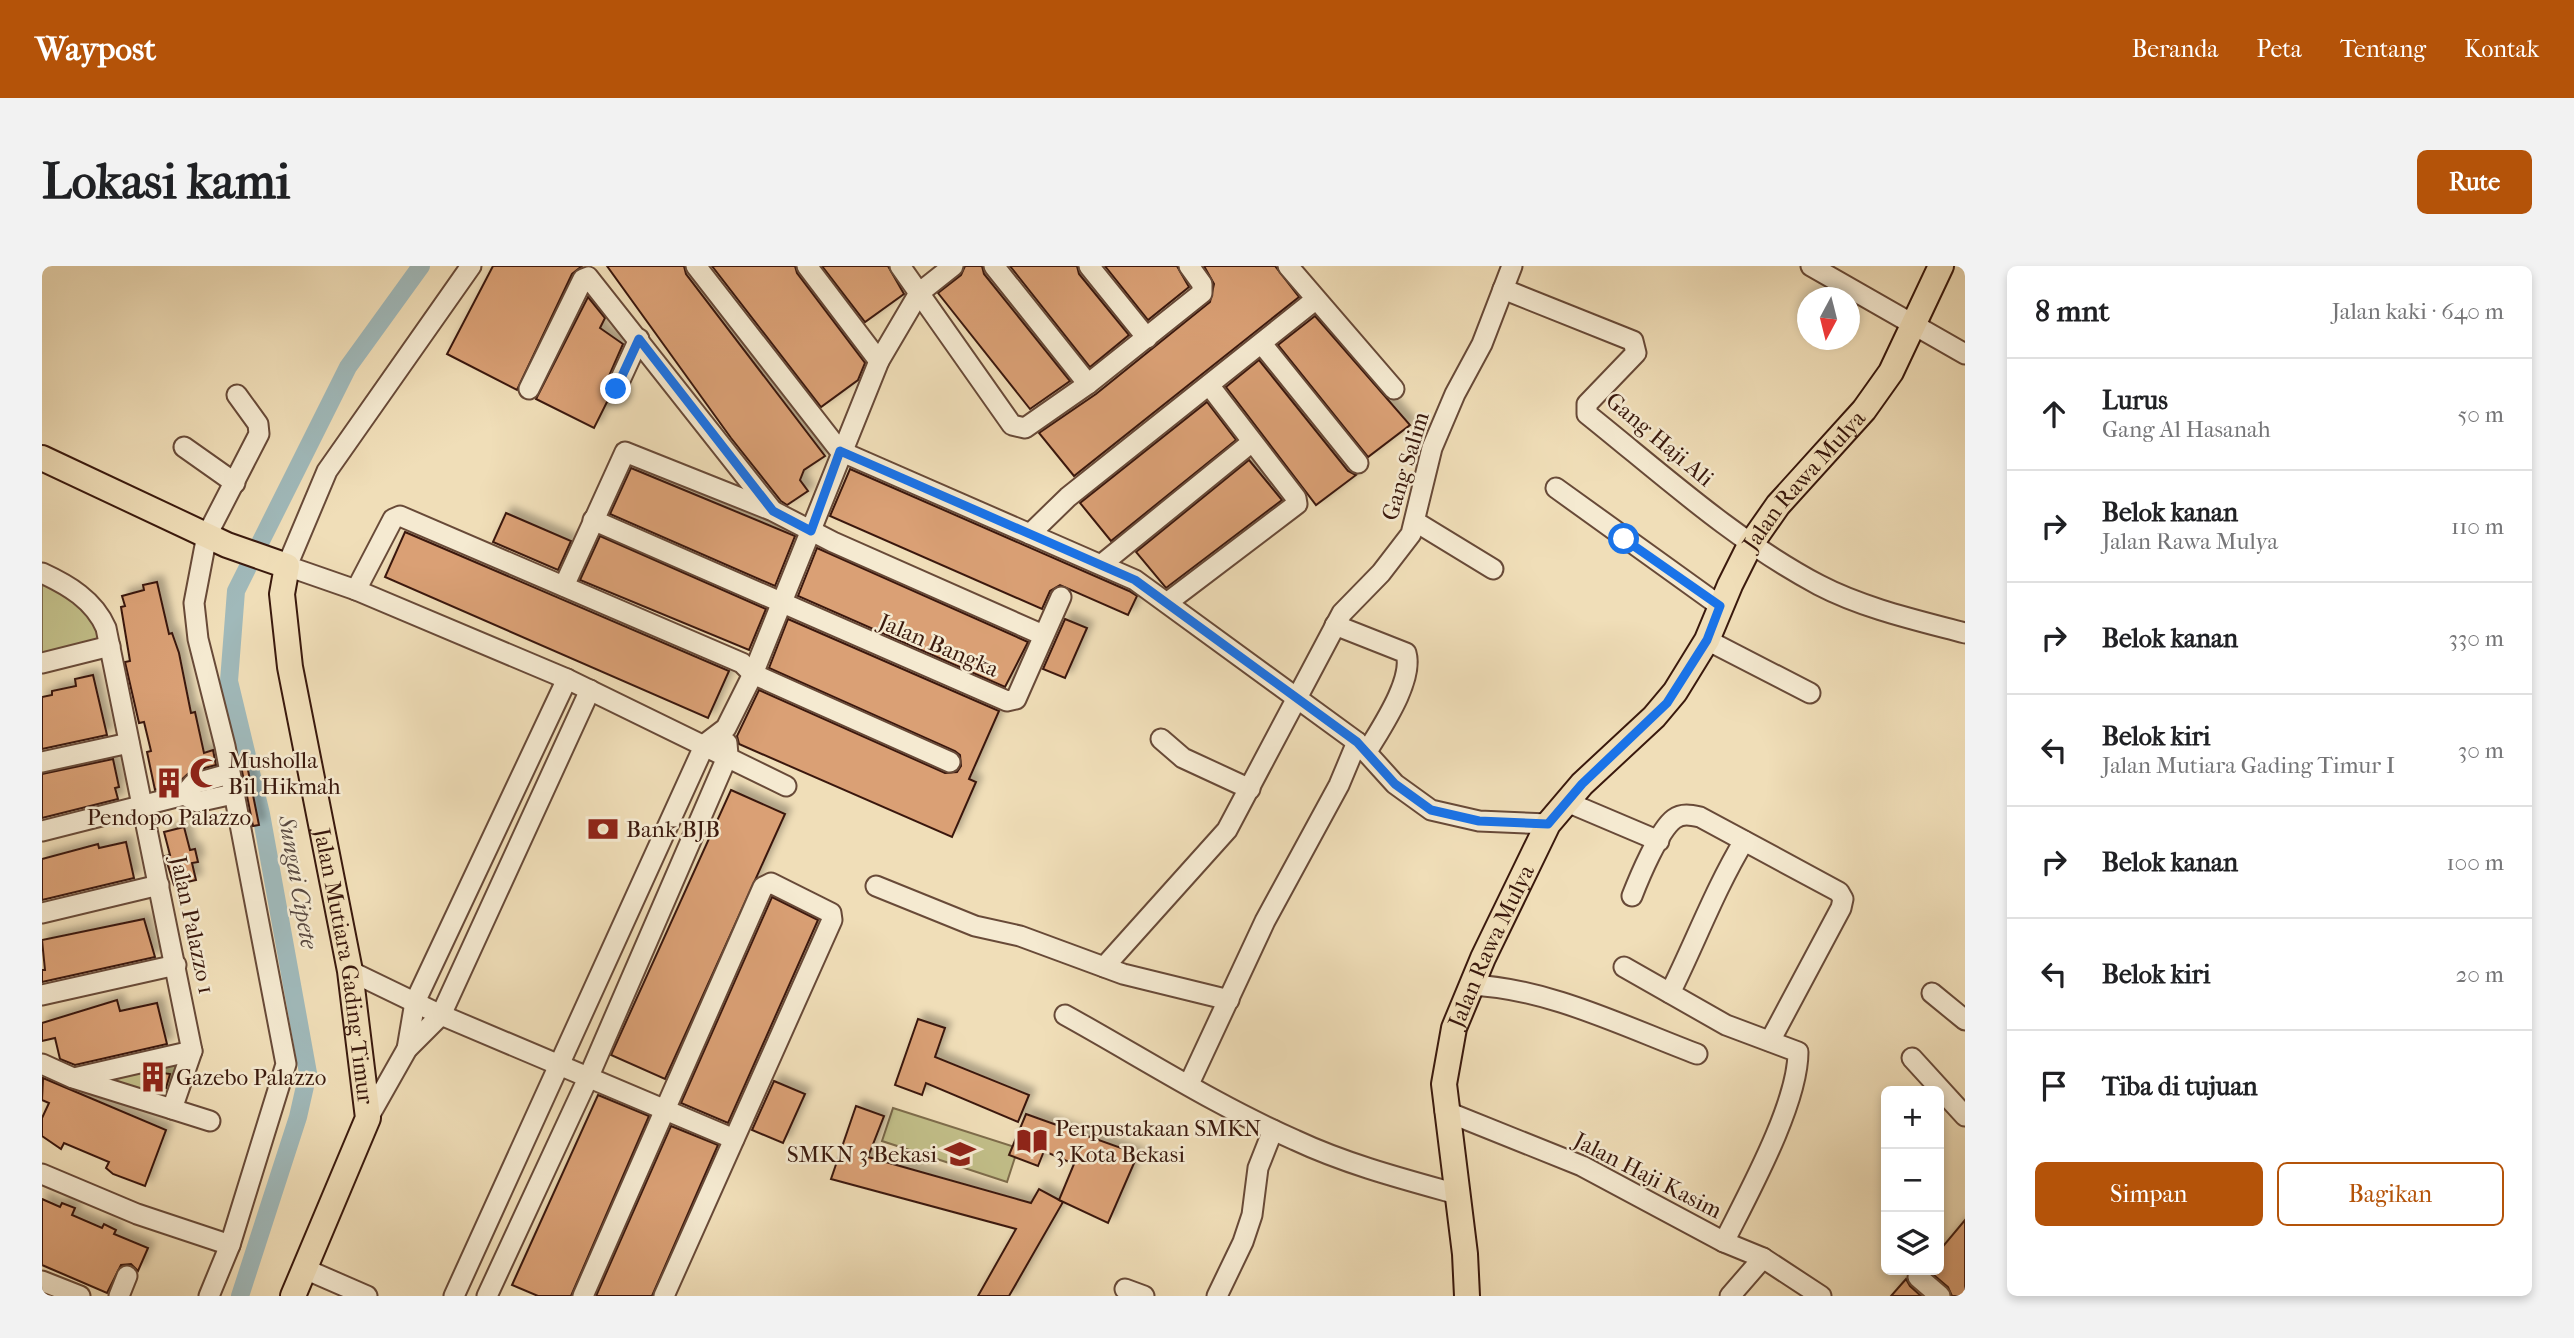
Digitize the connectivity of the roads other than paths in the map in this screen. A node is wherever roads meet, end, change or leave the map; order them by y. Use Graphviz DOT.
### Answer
graph roads {
  1 [pos="471,266"];
  2 [pos="696,266"];
  3 [pos="807,266"];
  4 [pos="900,266"];
  5 [pos="953,266"];
  6 [pos="995,266"];
  7 [pos="1089,266"];
  8 [pos="1189,266"];
  9 [pos="1288,266"];
  10 [pos="1512,266"];
  11 [pos="1811,266"];
  12 [pos="1941,266"];
  13 [pos="1503,289"];
  14 [pos="919,293"];
  15 [pos="1315,300"];
  16 [pos="1914,324"];
  17 [pos="1147,338"];
  18 [pos="639,339"];
  19 [pos="1262,344"];
  20 [pos="1965,354"];
  21 [pos="878,361"];
  22 [pos="1088,384"];
  23 [pos="1209,385"];
  24 [pos="529,389"];
  25 [pos="616,389"];
  26 [pos="1394,389"];
  27 [pos="237,396"];
  28 [pos="1252,442"];
  29 [pos="184,447"];
  30 [pos="840,451"];
  31 [pos="42,458"];
  32 [pos="1358,463"];
  33 [pos="235,483"];
  34 [pos="1556,488"];
  35 [pos="773,511"];
  36 [pos="593,520"];
  37 [pos="1416,522"];
  38 [pos="811,531"];
  39 [pos="1030,534"];
  40 [pos="217,540"];
  41 [pos="1751,545"];
  42 [pos="1102,564"];
  43 [pos="280,565"];
  44 [pos="1493,569"];
  45 [pos="42,573"];
  46 [pos="564,586"];
  47 [pos="356,590"];
  48 [pos="1061,597"];
  49 [pos="1168,602"];
  50 [pos="780,603"];
  51 [pos="1720,606"];
  52 [pos="1335,625"];
  53 [pos="1965,633"];
  54 [pos="1044,635"];
  55 [pos="1707,640"];
  56 [pos="110,646"];
  57 [pos="42,663"];
  58 [pos="753,674"];
  59 [pos="567,679"];
  60 [pos="590,690"];
  61 [pos="1810,693"];
  62 [pos="1296,700"];
  63 [pos="726,728"];
  64 [pos="1161,739"];
  65 [pos="129,743"];
  66 [pos="705,744"];
  67 [pos="1362,746"];
  68 [pos="728,755"];
  69 [pos="42,762"];
  70 [pos="950,762"];
  71 [pos="229,774"];
  72 [pos="786,786"];
  73 [pos="1250,789"];
  74 [pos="233,794"];
  75 [pos="184,795"];
  76 [pos="1567,802"];
  77 [pos="143,804"];
  78 [pos="1548,824"];
  79 [pos="42,831"];
  80 [pos="1659,841"];
  81 [pos="1744,841"];
  82 [pos="159,885"];
  83 [pos="876,886"];
  84 [pos="1632,896"];
  85 [pos="42,913"];
  86 [pos="176,965"];
  87 [pos="1104,967"];
  88 [pos="1624,967"];
  89 [pos="350,971"];
  90 [pos="1470,985"];
  91 [pos="1670,993"];
  92 [pos="1932,993"];
  93 [pos="42,995"];
  94 [pos="1229,1000"];
  95 [pos="415,1002"];
  96 [pos="441,1015"];
  97 [pos="1065,1015"];
  98 [pos="1965,1020"];
  99 [pos="1770,1041"];
  100 [pos="407,1049"];
  101 [pos="192,1051"];
  102 [pos="1697,1054"];
  103 [pos="1912,1058"];
  104 [pos="42,1064"];
  105 [pos="561,1064"];
  106 [pos="589,1076"];
  107 [pos="73,1078"];
  108 [pos="1189,1084"];
  109 [pos="172,1109"];
  110 [pos="664,1109"];
  111 [pos="1445,1111"];
  112 [pos="1965,1116"];
  113 [pos="368,1118"];
  114 [pos="210,1121"];
  115 [pos="1273,1130"];
  116 [pos="734,1139"];
  117 [pos="42,1174"];
  118 [pos="1457,1194"];
  119 [pos="1724,1242"];
  120 [pos="230,1245"];
  121 [pos="1763,1258"];
  122 [pos="305,1269"];
  123 [pos="127,1276"];
  124 [pos="1918,1277"];
  125 [pos="42,1281"];
  126 [pos="1125,1289"];
  127 [pos="80,1296"];
  128 [pos="119,1296"];
  129 [pos="209,1296"];
  130 [pos="293,1296"];
  131 [pos="367,1296"];
  132 [pos="454,1296"];
  133 [pos="488,1296"];
  134 [pos="583,1296"];
  135 [pos="664,1296"];
  136 [pos="1144,1296"];
  137 [pos="1217,1296"];
  138 [pos="1467,1296"];
  139 [pos="1730,1296"];
  140 [pos="1821,1296"];
  141 [pos="1940,1296"];
  1 -- 43 [label="street"];
  2 -- 30 [label="street"];
  3 -- 21 [label="street"];
  4 -- 14 [label="street"];
  5 -- 14 [label="street"];
  6 -- 22 [label="street"];
  7 -- 17 [label="street"];
  8 -- 17 [label="street"];
  9 -- 15 [label="street"];
  10 -- 13 [label="street, Gang Salim"];
  11 -- 16 [label="street"];
  12 -- 16 [label="main road, Jalan Rawa Mulya"];
  13 -- 37 [label="street, Gang Salim"];
  13 -- 41 [label="street, Gang Haji Ali"];
  14 -- 21 [label="street"];
  14 -- 22 [label="street"];
  15 -- 19 [label="street"];
  15 -- 26 [label="street"];
  16 -- 20 [label="street"];
  16 -- 41 [label="main road, Jalan Rawa Mulya"];
  17 -- 22 [label="street"];
  18 -- 24 [label="street"];
  18 -- 25 [label="street"];
  18 -- 35 [label="street"];
  19 -- 23 [label="street"];
  19 -- 32 [label="street"];
  21 -- 30 [label="street"];
  23 -- 28 [label="street"];
  23 -- 39 [label="street"];
  27 -- 33 [label="street"];
  28 -- 42 [label="street"];
  28 -- 49 [label="street"];
  29 -- 33 [label="street"];
  30 -- 38 [label="street"];
  30 -- 39 [label="street"];
  31 -- 40 [label="main road"];
  33 -- 40 [label="street"];
  34 -- 51 [label="street"];
  35 -- 36 [label="street"];
  35 -- 38 [label="street"];
  36 -- 46 [label="street"];
  36 -- 50 [label="street"];
  37 -- 44 [label="street"];
  37 -- 52 [label="street, Gang Salim"];
  38 -- 50 [label="street"];
  38 -- 54 [label="street"];
  39 -- 42 [label="street"];
  40 -- 43 [label="main road"];
  40 -- 71 [label="street"];
  41 -- 51 [label="main road, Jalan Rawa Mulya"];
  41 -- 53 [label="street"];
  42 -- 49 [label="street"];
  43 -- 47 [label="street"];
  43 -- 89 [label="main road, Jalan Mutiara Gading Timur"];
  45 -- 56 [label="street, Jalan Palazzo 1"];
  46 -- 47 [label="street"];
  46 -- 58 [label="street"];
  47 -- 59 [label="street"];
  48 -- 54 [label="street, Jalan Bangka"];
  49 -- 62 [label="street"];
  50 -- 54 [label="street, Jalan Bangka"];
  50 -- 58 [label="street"];
  51 -- 55 [label="main road, Jalan Rawa Mulya"];
  52 -- 62 [label="street, Gang Salim"];
  52 -- 67 [label="street"];
  55 -- 61 [label="street"];
  55 -- 76 [label="main road, Jalan Rawa Mulya"];
  56 -- 57 [label="street"];
  56 -- 65 [label="street, Jalan Palazzo 1"];
  58 -- 63 [label="street"];
  58 -- 70 [label="street"];
  59 -- 60 [label="street"];
  59 -- 95 [label="street, Jalan Mutiara Gading Timur"];
  60 -- 66 [label="street"];
  60 -- 96 [label="street, Jalan Mutiara Gading Timur"];
  62 -- 67 [label="street"];
  62 -- 73 [label="street, Gang Salim"];
  63 -- 66 [label="street"];
  63 -- 68 [label="street"];
  64 -- 73 [label="street"];
  65 -- 69 [label="street"];
  65 -- 77 [label="street, Jalan Palazzo 1"];
  66 -- 68 [label="street"];
  66 -- 105 [label="street"];
  67 -- 78 [label="street"];
  67 -- 94 [label="street"];
  68 -- 72 [label="street"];
  68 -- 106 [label="street"];
  71 -- 74 [label="street"];
  71 -- 75 [label="street"];
  73 -- 87 [label="street, Gang Salim"];
  74 -- 75 [label="street"];
  74 -- 120 [label="street"];
  75 -- 77 [label="street"];
  76 -- 78 [label="main road, Jalan Rawa Mulya"];
  76 -- 80 [label="street"];
  77 -- 79 [label="street"];
  77 -- 82 [label="street, Jalan Palazzo 1"];
  78 -- 90 [label="main road, Jalan Rawa Mulya"];
  80 -- 81 [label="street"];
  80 -- 84 [label="street"];
  81 -- 91 [label="street"];
  81 -- 99 [label="street"];
  82 -- 85 [label="street"];
  82 -- 86 [label="street, Jalan Palazzo 1"];
  83 -- 87 [label="street"];
  86 -- 93 [label="street"];
  86 -- 101 [label="street, Jalan Palazzo 1"];
  87 -- 94 [label="street"];
  88 -- 91 [label="street"];
  89 -- 95 [label="street"];
  89 -- 113 [label="main road, Jalan Mutiara Gading Timur"];
  90 -- 102 [label="street"];
  90 -- 111 [label="main road, Jalan Rawa Mulya"];
  91 -- 99 [label="street"];
  92 -- 98 [label="street"];
  94 -- 108 [label="street"];
  95 -- 96 [label="street"];
  95 -- 100 [label="street, Jalan Mutiara Gading Timur"];
  96 -- 100 [label="street, Jalan Mutiara Gading Timur"];
  96 -- 105 [label="street"];
  97 -- 108 [label="street"];
  99 -- 119 [label="street"];
  100 -- 113 [label="street, Jalan Mutiara Gading Timur"];
  101 -- 107 [label="street"];
  101 -- 109 [label="street, Jalan Palazzo 1"];
  103 -- 112 [label="street"];
  104 -- 107 [label="street"];
  105 -- 106 [label="street"];
  105 -- 132 [label="street"];
  106 -- 110 [label="street"];
  106 -- 133 [label="street"];
  107 -- 109 [label="street"];
  108 -- 115 [label="street"];
  109 -- 114 [label="street"];
  110 -- 116 [label="street"];
  110 -- 116 [label="street"];
  110 -- 134 [label="street"];
  111 -- 118 [label="main road, Jalan Rawa Mulya"];
  111 -- 119 [label="street, Jalan Haji Kasim"];
  113 -- 122 [label="main road, Jalan Mutiara Gading Timur"];
  115 -- 118 [label="street"];
  115 -- 137 [label="street"];
  116 -- 135 [label="street"];
  117 -- 120 [label="street"];
  118 -- 138 [label="main road, Jalan Rawa Mulya"];
  119 -- 121 [label="street, Jalan Haji Kasim"];
  120 -- 129 [label="street"];
  121 -- 139 [label="street"];
  121 -- 140 [label="street, Jalan Haji Kasim"];
  122 -- 130 [label="main road, Jalan Mutiara Gading Timur"];
  122 -- 131 [label="street"];
  123 -- 128 [label="street"];
  124 -- 141 [label="street"];
  125 -- 127 [label="street"];
  126 -- 136 [label="street"];
}
